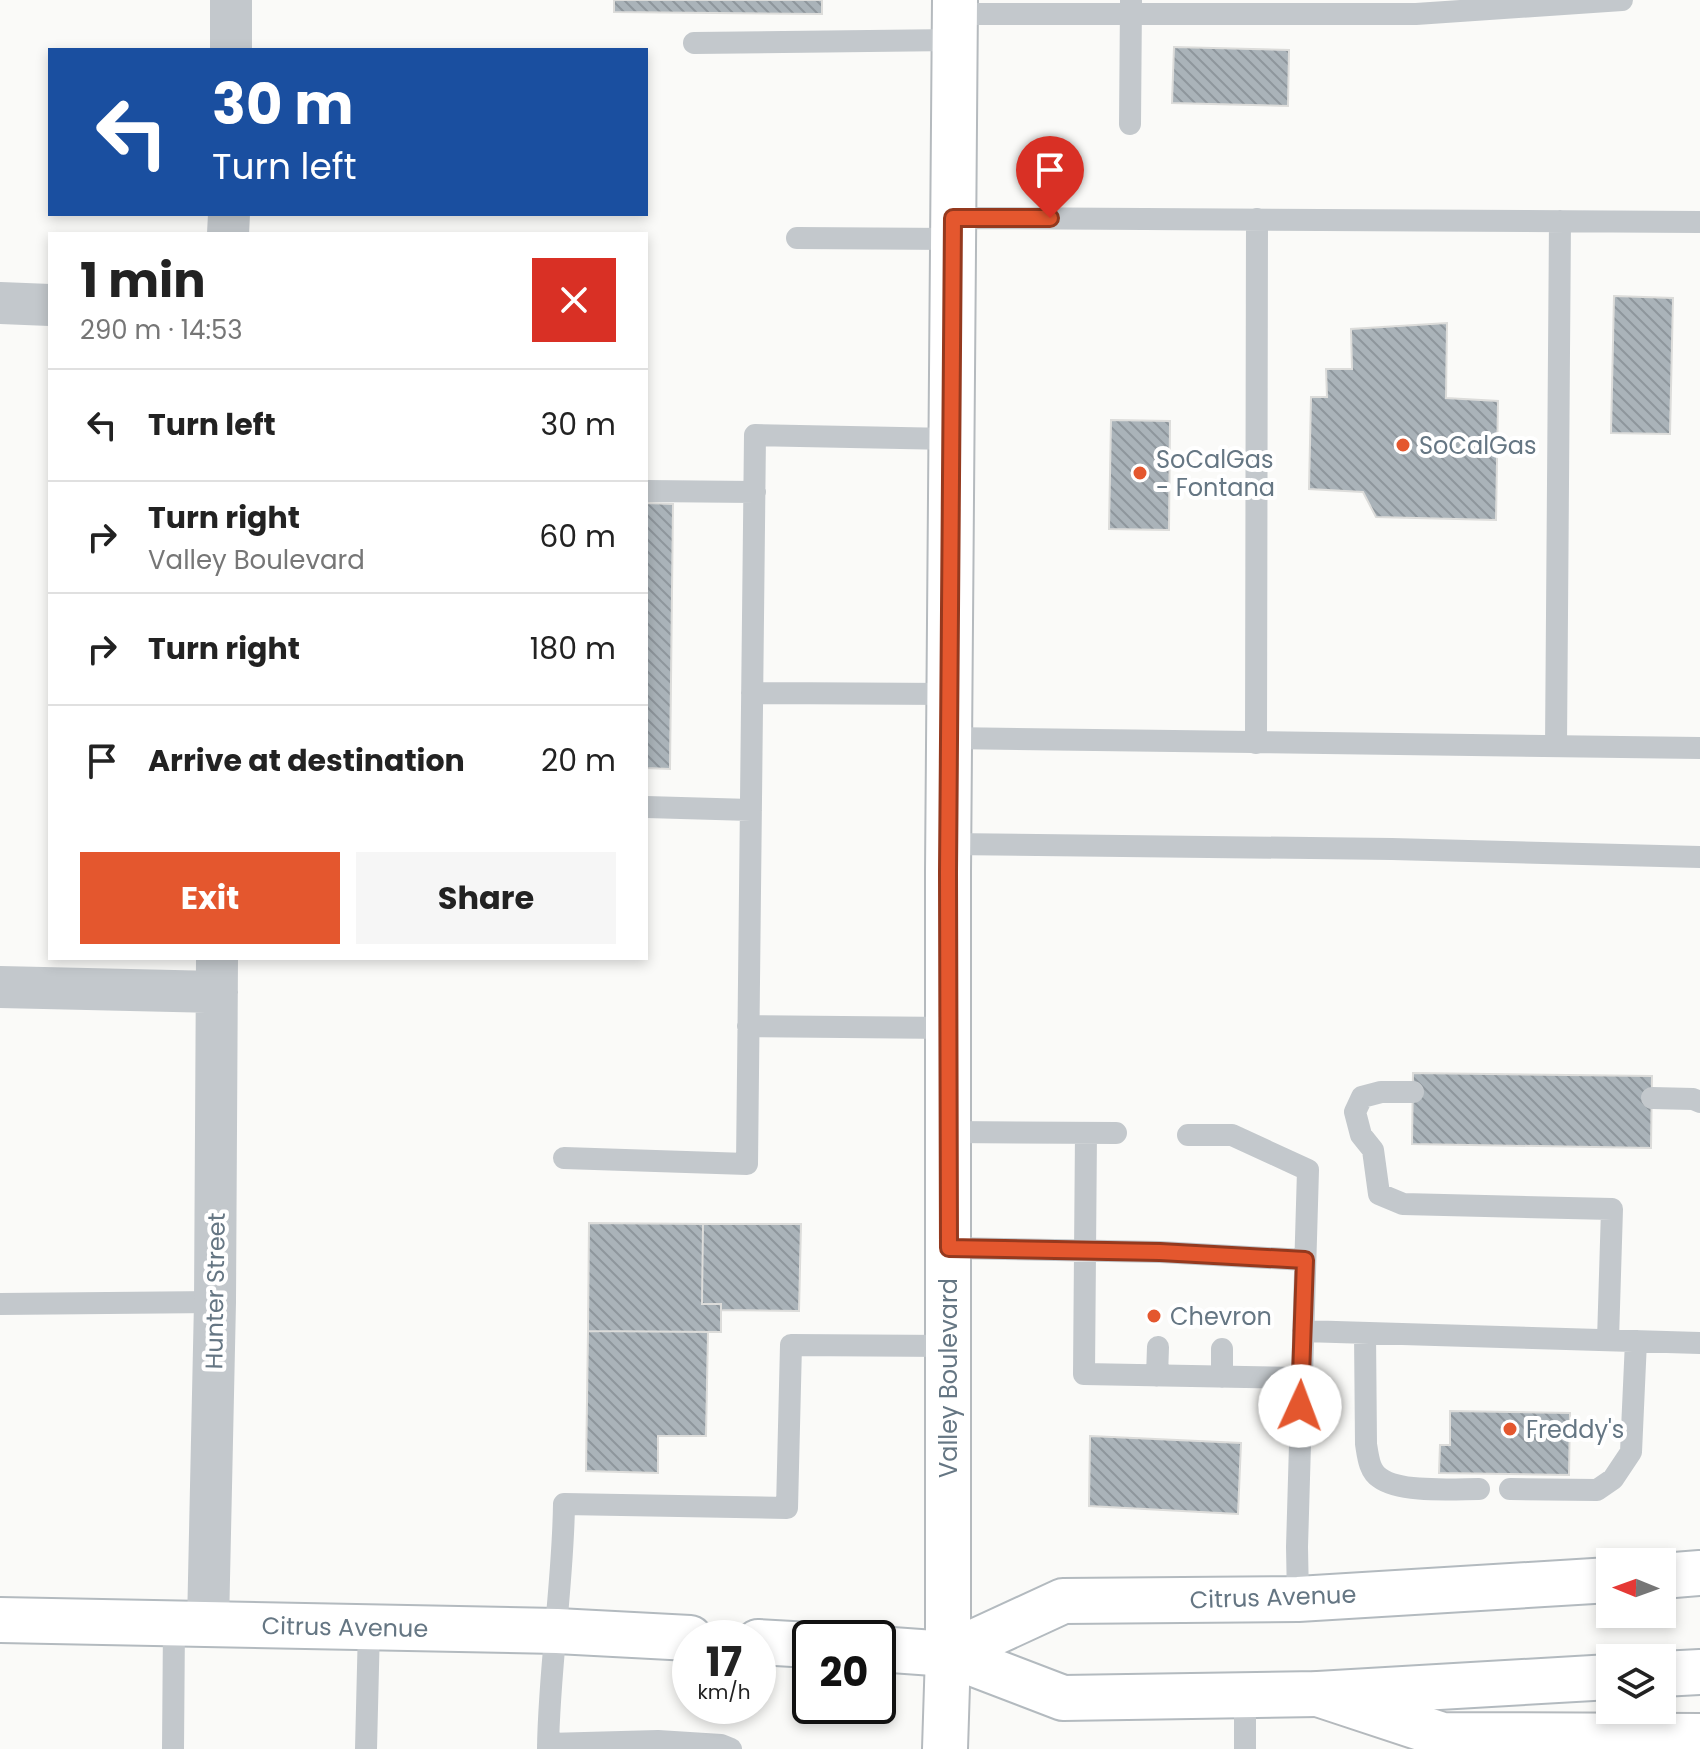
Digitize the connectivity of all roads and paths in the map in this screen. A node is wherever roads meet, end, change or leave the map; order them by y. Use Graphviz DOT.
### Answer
graph roads {
  1 [pos="231,0"];
  2 [pos="1622,0"];
  3 [pos="1130,7"];
  4 [pos="955,18"];
  5 [pos="694,43"];
  6 [pos="231,48"];
  7 [pos="1130,124"];
  8 [pos="1257,219"];
  9 [pos="1560,221"];
  10 [pos="1700,222"];
  11 [pos="953,229"];
  12 [pos="797,238"];
  13 [pos="0,303"];
  14 [pos="48,305"];
  15 [pos="951,439"];
  16 [pos="648,491"];
  17 [pos="755,492"];
  18 [pos="752,693"];
  19 [pos="950,694"];
  20 [pos="949,738"];
  21 [pos="1256,743"];
  22 [pos="1556,746"];
  23 [pos="1700,748"];
  24 [pos="648,807"];
  25 [pos="751,810"];
  26 [pos="949,844"];
  27 [pos="1700,857"];
  28 [pos="217,975"];
  29 [pos="0,987"];
  30 [pos="748,1026"];
  31 [pos="950,1028"];
  32 [pos="1413,1092"];
  33 [pos="1652,1098"];
  34 [pos="1700,1102"];
  35 [pos="949,1132"];
  36 [pos="1086,1133"];
  37 [pos="1116,1133"];
  38 [pos="1188,1135"];
  39 [pos="564,1158"];
  40 [pos="949,1248"];
  41 [pos="1086,1252"];
  42 [pos="1305,1260"];
  43 [pos="215,1302"];
  44 [pos="0,1304"];
  45 [pos="1303,1331"];
  46 [pos="1365,1333"];
  47 [pos="1608,1340"];
  48 [pos="1636,1341"];
  49 [pos="1700,1343"];
  50 [pos="948,1346"];
  51 [pos="1158,1347"];
  52 [pos="1222,1349"];
  53 [pos="1157,1376"];
  54 [pos="1222,1377"];
  55 [pos="1301,1378"];
  56 [pos="1479,1489"];
  57 [pos="1510,1489"];
  58 [pos="1700,1573"];
  59 [pos="1676,1575"];
  60 [pos="1596,1581"];
  61 [pos="1298,1599"];
  62 [pos="0,1620"];
  63 [pos="191,1624"];
  64 [pos="369,1627"];
  65 [pos="557,1631"];
  66 [pos="672,1637"];
  67 [pos="896,1650"];
  68 [pos="948,1654"];
  69 [pos="1700,1672"];
  70 [pos="1676,1673"];
  71 [pos="1596,1678"];
  72 [pos="1318,1694"];
  73 [pos="1245,1696"];
  74 [pos="1700,1736"];
  75 [pos="548,1746"];
  76 [pos="173,1749"];
  77 [pos="366,1749"];
  78 [pos="731,1749"];
  79 [pos="945,1749"];
  80 [pos="1245,1749"];
  1 -- 6 [label="street"];
  2 -- 3 [label="lane"];
  3 -- 4 [label="lane"];
  3 -- 7 [label="lane"];
  4 -- 5 [label="lane"];
  4 -- 11 [label="main road, Valley Boulevard"];
  8 -- 9 [label="lane"];
  8 -- 11 [label="lane"];
  8 -- 21 [label="lane"];
  9 -- 10 [label="lane"];
  9 -- 22 [label="lane"];
  11 -- 12 [label="lane"];
  11 -- 15 [label="main road, Valley Boulevard"];
  13 -- 14 [label="street"];
  15 -- 17 [label="lane"];
  15 -- 19 [label="main road, Valley Boulevard"];
  16 -- 17 [label="lane"];
  17 -- 18 [label="lane"];
  18 -- 19 [label="lane"];
  18 -- 25 [label="lane"];
  19 -- 20 [label="main road, Valley Boulevard"];
  20 -- 21 [label="lane"];
  20 -- 26 [label="main road, Valley Boulevard"];
  21 -- 22 [label="lane"];
  22 -- 23 [label="lane"];
  24 -- 25 [label="lane"];
  25 -- 30 [label="lane"];
  26 -- 27 [label="lane"];
  26 -- 31 [label="main road, Valley Boulevard"];
  28 -- 29 [label="street"];
  28 -- 43 [label="street, Hunter Street"];
  30 -- 31 [label="lane"];
  30 -- 39 [label="lane"];
  31 -- 35 [label="main road, Valley Boulevard"];
  32 -- 47 [label="lane"];
  33 -- 34 [label="lane"];
  35 -- 36 [label="lane"];
  35 -- 40 [label="main road, Valley Boulevard"];
  36 -- 37 [label="lane"];
  36 -- 41 [label="lane"];
  38 -- 42 [label="lane"];
  40 -- 41 [label="lane"];
  40 -- 50 [label="main road, Valley Boulevard"];
  41 -- 42 [label="lane"];
  41 -- 53 [label="lane"];
  42 -- 45 [label="lane"];
  43 -- 44 [label="lane"];
  43 -- 63 [label="street, Hunter Street"];
  45 -- 46 [label="lane"];
  45 -- 55 [label="lane"];
  46 -- 47 [label="lane"];
  46 -- 56 [label="lane"];
  47 -- 48 [label="lane"];
  48 -- 49 [label="lane"];
  48 -- 57 [label="lane"];
  50 -- 65 [label="lane"];
  50 -- 68 [label="main road, Valley Boulevard"];
  51 -- 53 [label="lane"];
  52 -- 54 [label="lane"];
  53 -- 54 [label="lane"];
  54 -- 55 [label="lane"];
  55 -- 61 [label="lane"];
  58 -- 59 [label="main road"];
  60 -- 61 [label="main road, Citrus Avenue"];
  61 -- 68 [label="main road, Citrus Avenue"];
  62 -- 63 [label="main road, Citrus Avenue"];
  63 -- 64 [label="main road, Citrus Avenue"];
  63 -- 76 [label="lane"];
  64 -- 65 [label="main road, Citrus Avenue"];
  64 -- 77 [label="lane"];
  65 -- 66 [label="main road, Citrus Avenue"];
  65 -- 75 [label="lane"];
  67 -- 68 [label="main road, Citrus Avenue"];
  68 -- 73 [label="main road, Citrus Avenue"];
  68 -- 79 [label="main road, Valley Boulevard"];
  69 -- 70 [label="main road"];
  71 -- 72 [label="main road, Citrus Avenue"];
  72 -- 73 [label="main road, Citrus Avenue"];
  72 -- 74 [label="main road"];
  73 -- 80 [label="lane"];
  75 -- 78 [label="lane"];
}
